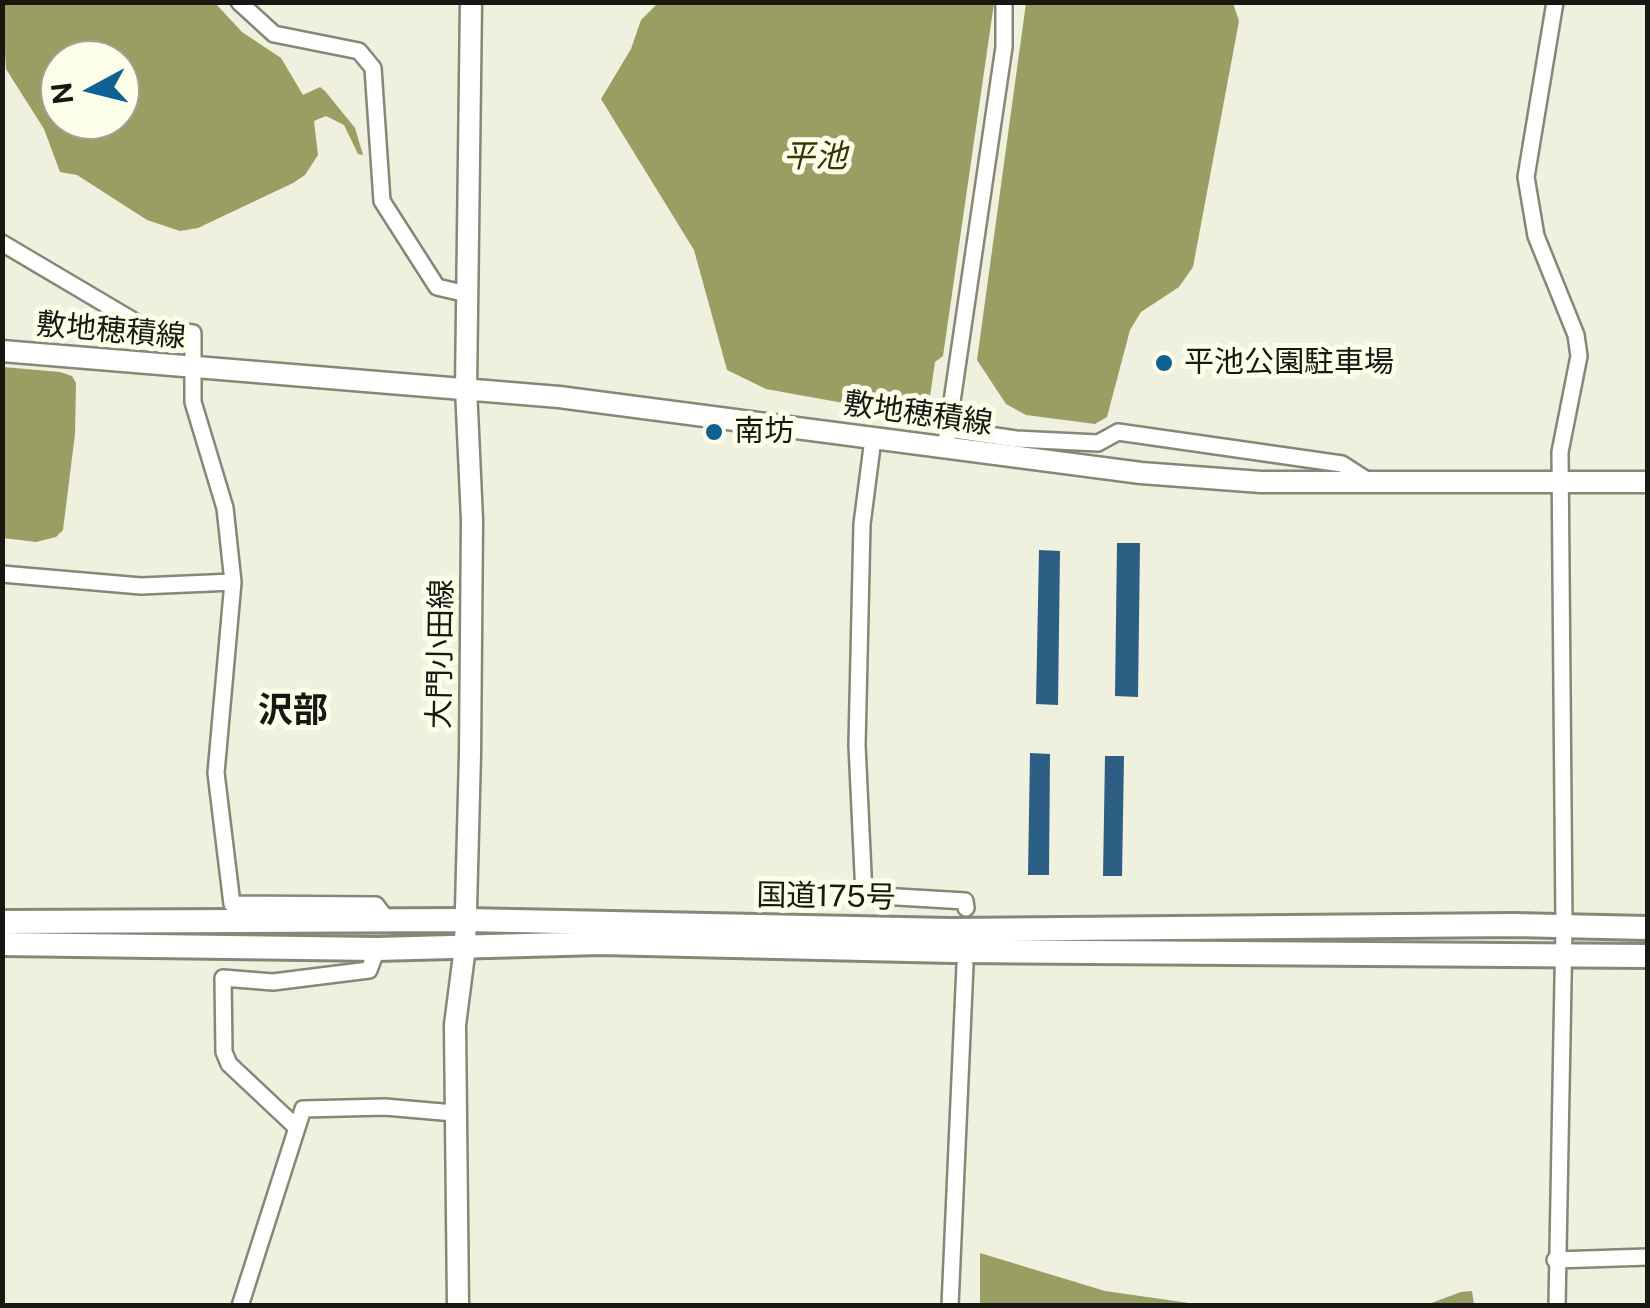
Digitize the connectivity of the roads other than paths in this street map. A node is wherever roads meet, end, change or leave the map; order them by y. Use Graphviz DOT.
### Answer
graph roads {
  1 [pos="240,2"];
  2 [pos="471,2"];
  3 [pos="1004,2"];
  4 [pos="1555,2"];
  5 [pos="2,243"];
  6 [pos="467,294"];
  7 [pos="2,350"];
  8 [pos="190,368"];
  9 [pos="466,388"];
  10 [pos="873,439"];
  11 [pos="946,439"];
  12 [pos="1370,482"];
  13 [pos="1561,482"];
  14 [pos="1648,482"];
  15 [pos="2,574"];
  16 [pos="233,582"];
  17 [pos="966,908"];
  18 [pos="466,920"];
  19 [pos="2,922"];
  20 [pos="390,922"];
  21 [pos="1564,926"];
  22 [pos="1648,928"];
  23 [pos="2,944"];
  24 [pos="465,947"];
  25 [pos="377,949"];
  26 [pos="1563,956"];
  27 [pos="1648,956"];
  28 [pos="965,965"];
  29 [pos="454,1113"];
  30 [pos="296,1126"];
  31 [pos="1648,1257"];
  32 [pos="1555,1260"];
  33 [pos="240,1306"];
  34 [pos="458,1306"];
  35 [pos="950,1306"];
  36 [pos="1557,1306"];
  1 -- 6 [label="street"];
  2 -- 6 [label="main road, 大門小田線"];
  3 -- 11 [label="street"];
  4 -- 13 [label="street"];
  5 -- 8 [label="street"];
  6 -- 9 [label="main road, 大門小田線"];
  7 -- 8 [label="main road, 敷地穂積線"];
  8 -- 9 [label="main road, 敷地穂積線"];
  8 -- 16 [label="street"];
  9 -- 10 [label="main road, 敷地穂積線"];
  9 -- 18 [label="main road, 大門小田線"];
  10 -- 11 [label="main road, 敷地穂積線"];
  10 -- 17 [label="street"];
  11 -- 12 [label="main road, 敷地穂積線"];
  11 -- 12 [label="street"];
  12 -- 13 [label="main road, 敷地穂積線"];
  13 -- 14 [label="main road, 敷地穂積線"];
  13 -- 21 [label="street"];
  15 -- 16 [label="street"];
  16 -- 20 [label="street"];
  18 -- 20 [label="highway, 国道175号"];
  18 -- 21 [label="highway, 国道175号"];
  18 -- 24 [label="main road, 大門小田線"];
  19 -- 20 [label="highway, 国道175号"];
  21 -- 22 [label="highway, 国道175号"];
  21 -- 26 [label="street"];
  23 -- 25 [label="highway, 国道175号"];
  24 -- 25 [label="highway, 国道175号"];
  24 -- 26 [label="highway, 国道175号"];
  24 -- 29 [label="main road, 大門小田線"];
  25 -- 30 [label="street"];
  26 -- 27 [label="highway, 国道175号"];
  26 -- 32 [label="street"];
  28 -- 35 [label="street"];
  29 -- 30 [label="street"];
  29 -- 34 [label="main road, 大門小田線"];
  30 -- 33 [label="street"];
  31 -- 32 [label="street"];
  32 -- 36 [label="street"];
}
